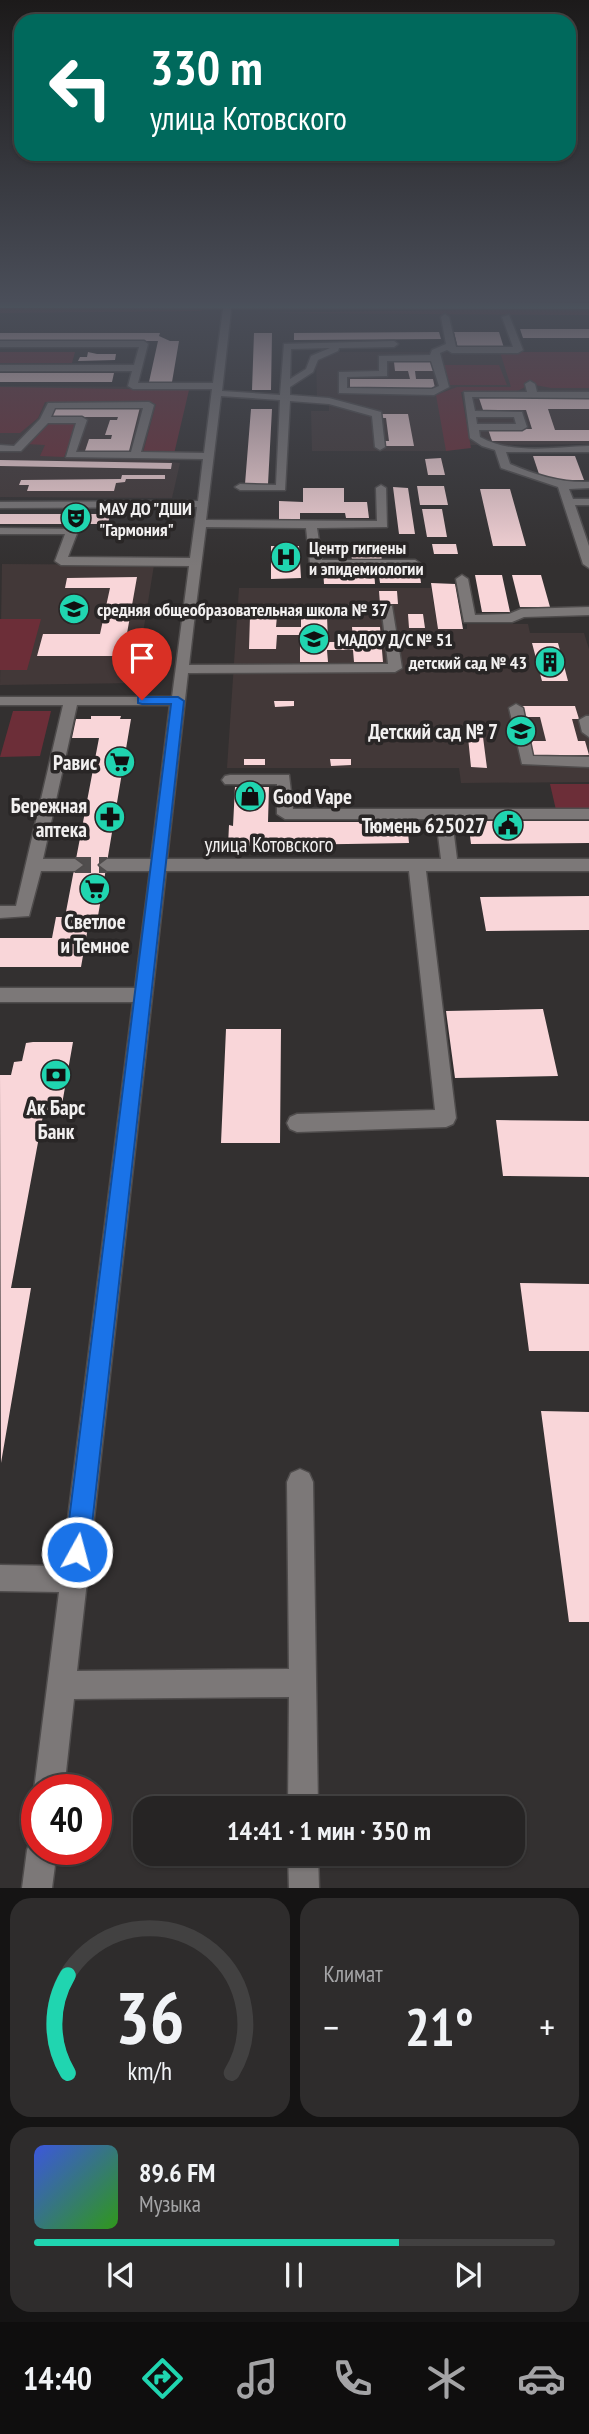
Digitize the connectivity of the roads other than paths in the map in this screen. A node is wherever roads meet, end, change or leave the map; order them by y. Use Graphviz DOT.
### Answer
graph roads {
  1 [pos="216,390"];
  2 [pos="220,390"];
  3 [pos="342,390"];
  4 [pos="438,390"];
  5 [pos="517,390"];
  6 [pos="542,390"];
  7 [pos="284,392"];
  8 [pos="589,395"];
  9 [pos="471,414"];
  10 [pos="45,420"];
  11 [pos="473,427"];
  12 [pos="380,447"];
  13 [pos="0,448"];
  14 [pos="500,449"];
  15 [pos="589,449"];
  16 [pos="135,456"];
  17 [pos="208,456"];
  18 [pos="589,485"];
  19 [pos="240,487"];
  20 [pos="563,487"];
  21 [pos="381,488"];
  22 [pos="568,502"];
  23 [pos="589,502"];
  24 [pos="202,504"];
  25 [pos="0,505"];
  26 [pos="200,523"];
  27 [pos="311,525"];
  28 [pos="0,531"];
  29 [pos="586,547"];
  30 [pos="195,562"];
  31 [pos="415,564"];
  32 [pos="589,564"];
  33 [pos="462,579"];
  34 [pos="190,610"];
  35 [pos="589,611"];
  36 [pos="182,669"];
  37 [pos="0,701"];
  38 [pos="71,701"];
  39 [pos="178,701"];
  40 [pos="516,708"];
  41 [pos="589,762"];
  42 [pos="230,780"];
  43 [pos="443,814"];
  44 [pos="589,814"];
  45 [pos="33,865"];
  46 [pos="75,865"];
  47 [pos="107,865"];
  48 [pos="158,865"];
  49 [pos="417,865"];
  50 [pos="450,865"];
  51 [pos="589,865"];
  52 [pos="0,912"];
  53 [pos="0,995"];
  54 [pos="143,995"];
  55 [pos="297,1123"];
  56 [pos="300,1482"];
  57 [pos="0,1578"];
  58 [pos="74,1578"];
  59 [pos="303,1683"];
  60 [pos="62,1685"];
  61 [pos="51,1774"];
  62 [pos="303,1796"];
  63 [pos="40,1865"];
  64 [pos="303,1866"];
  65 [pos="37,1888"];
  66 [pos="304,1888"];
  1 -- 17 [label="street"];
  2 -- 7 [label="street"];
  3 -- 4 [label="street"];
  5 -- 9 [label="street"];
  6 -- 8 [label="street"];
  7 -- 12 [label="street"];
  7 -- 19 [label="street"];
  9 -- 11 [label="street"];
  9 -- 11 [label="street"];
  10 -- 13 [label="street"];
  10 -- 16 [label="street"];
  10 -- 16 [label="street"];
  11 -- 14 [label="street"];
  14 -- 15 [label="street"];
  14 -- 20 [label="street"];
  16 -- 17 [label="street"];
  17 -- 24 [label="street"];
  18 -- 20 [label="street"];
  20 -- 22 [label="street"];
  21 -- 27 [label="street"];
  22 -- 23 [label="street"];
  22 -- 29 [label="street"];
  24 -- 25 [label="street"];
  24 -- 26 [label="street"];
  26 -- 27 [label="street"];
  26 -- 30 [label="street"];
  27 -- 31 [label="street"];
  28 -- 30 [label="street"];
  29 -- 32 [label="street"];
  30 -- 34 [label="street"];
  33 -- 35 [label="street"];
  34 -- 36 [label="street"];
  34 -- 36 [label="street"];
  36 -- 39 [label="street"];
  37 -- 38 [label="street"];
  38 -- 39 [label="street"];
  38 -- 45 [label="street"];
  39 -- 48 [label="street"];
  40 -- 41 [label="street"];
  42 -- 43 [label="street"];
  43 -- 44 [label="street"];
  43 -- 50 [label="street"];
  45 -- 46 [label="street"];
  45 -- 52 [label="street"];
  47 -- 48 [label="street, улица Котовского"];
  48 -- 49 [label="street, улица Котовского"];
  48 -- 54 [label="street"];
  49 -- 50 [label="street, улица Котовского"];
  49 -- 55 [label="street"];
  50 -- 51 [label="street, улица Котовского"];
  53 -- 54 [label="street"];
  54 -- 58 [label="street"];
  56 -- 59 [label="street"];
  57 -- 58 [label="street"];
  58 -- 60 [label="street"];
  59 -- 60 [label="street"];
  59 -- 62 [label="street"];
  60 -- 61 [label="street"];
  63 -- 65 [label="street"];
  64 -- 66 [label="street"];
}
